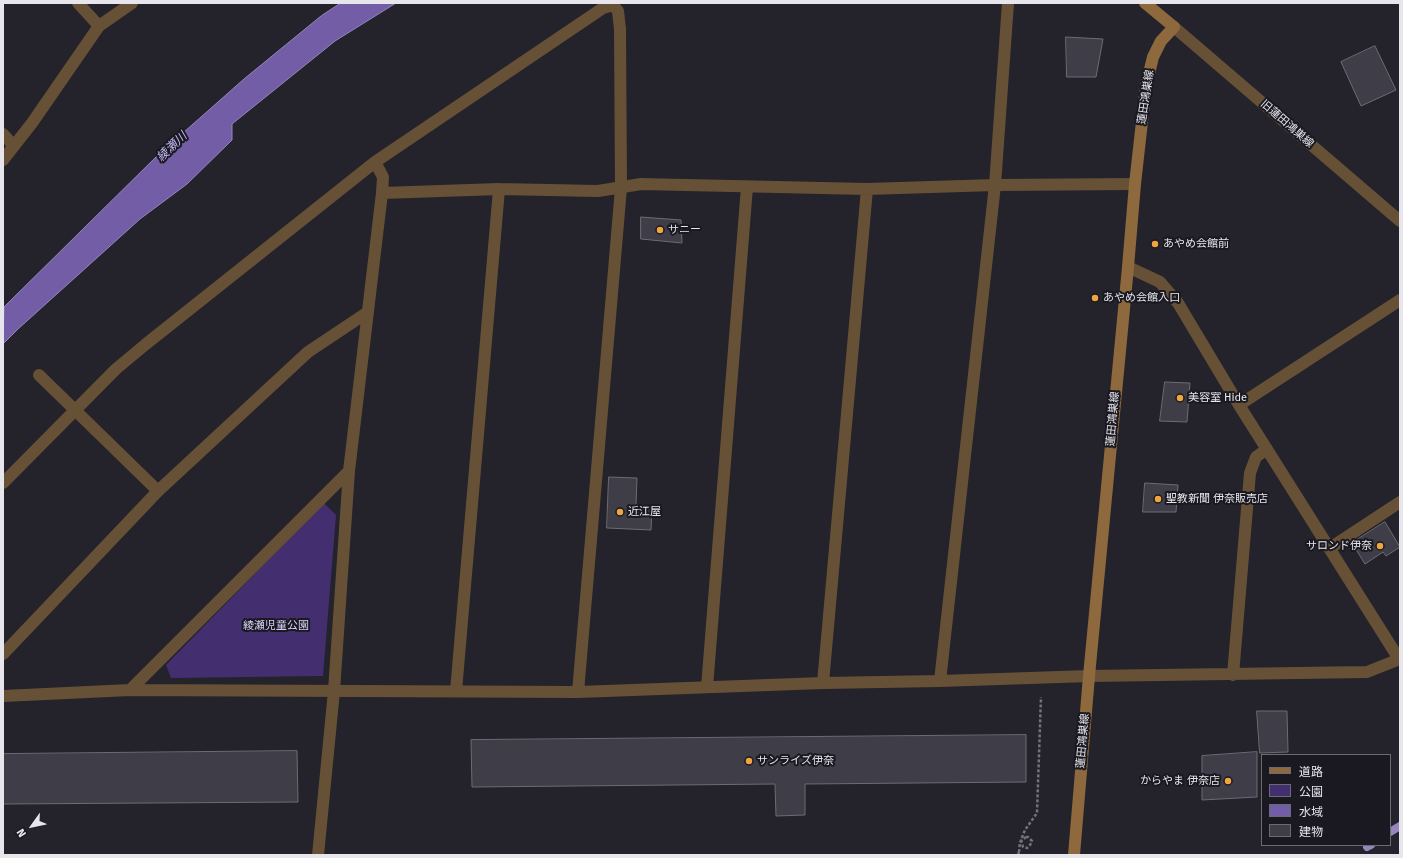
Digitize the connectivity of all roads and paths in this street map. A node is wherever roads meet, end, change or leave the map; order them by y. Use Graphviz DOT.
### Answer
graph roads {
  1 [pos="78,3"];
  2 [pos="132,3"];
  3 [pos="1008,3"];
  4 [pos="1145,3"];
  5 [pos="99,26"];
  6 [pos="1174,27"];
  7 [pos="3,134"];
  8 [pos="14,146"];
  9 [pos="3,160"];
  10 [pos="376,162"];
  11 [pos="1135,184"];
  12 [pos="995,185"];
  13 [pos="746,187"];
  14 [pos="621,188"];
  15 [pos="499,189"];
  16 [pos="867,189"];
  17 [pos="382,194"];
  18 [pos="1400,221"];
  19 [pos="1128,267"];
  20 [pos="1400,300"];
  21 [pos="368,312"];
  22 [pos="38,375"];
  23 [pos="1239,405"];
  24 [pos="75,410"];
  25 [pos="1267,449"];
  26 [pos="350,471"];
  27 [pos="3,483"];
  28 [pos="158,492"];
  29 [pos="1400,502"];
  30 [pos="1330,548"];
  31 [pos="3,654"];
  32 [pos="1400,659"];
  33 [pos="1233,675"];
  34 [pos="1089,676"];
  35 [pos="1042,678"];
  36 [pos="940,682"];
  37 [pos="823,683"];
  38 [pos="707,688"];
  39 [pos="130,690"];
  40 [pos="334,691"];
  41 [pos="456,691"];
  42 [pos="578,692"];
  43 [pos="3,696"];
  44 [pos="1018,853"];
  45 [pos="318,855"];
  46 [pos="1074,855"];
  1 -- 5 [label="street"];
  2 -- 5 [label="street"];
  3 -- 12 [label="street"];
  4 -- 6 [label="main road"];
  5 -- 8 [label="street"];
  6 -- 11 [label="main road, 蓮田鴻巣線"];
  6 -- 18 [label="street, 旧蓮田鴻巣線"];
  7 -- 8 [label="street"];
  8 -- 9 [label="street"];
  10 -- 14 [label="street"];
  10 -- 17 [label="street"];
  10 -- 24 [label="street"];
  11 -- 12 [label="street"];
  11 -- 19 [label="main road, 蓮田鴻巣線"];
  12 -- 16 [label="street"];
  12 -- 36 [label="street"];
  13 -- 14 [label="street"];
  13 -- 16 [label="street"];
  13 -- 38 [label="street"];
  14 -- 15 [label="street"];
  14 -- 42 [label="street"];
  15 -- 17 [label="street"];
  15 -- 41 [label="street"];
  16 -- 37 [label="street"];
  17 -- 21 [label="street"];
  19 -- 23 [label="street"];
  19 -- 34 [label="main road, 蓮田鴻巣線"];
  20 -- 23 [label="street"];
  21 -- 26 [label="street"];
  21 -- 28 [label="street"];
  22 -- 24 [label="street"];
  23 -- 25 [label="street"];
  24 -- 27 [label="street"];
  24 -- 28 [label="street"];
  25 -- 30 [label="street"];
  25 -- 33 [label="street"];
  26 -- 39 [label="street"];
  26 -- 40 [label="street"];
  28 -- 31 [label="street"];
  29 -- 30 [label="street"];
  30 -- 32 [label="street"];
  32 -- 33 [label="street"];
  33 -- 34 [label="street"];
  34 -- 35 [label="street"];
  34 -- 46 [label="main road, 蓮田鴻巣線"];
  35 -- 36 [label="street"];
  35 -- 44 [label="path, bridge"];
  36 -- 37 [label="street"];
  37 -- 38 [label="street"];
  38 -- 42 [label="street"];
  39 -- 40 [label="street"];
  39 -- 43 [label="street"];
  40 -- 41 [label="street"];
  40 -- 45 [label="street"];
  41 -- 42 [label="street"];
}
